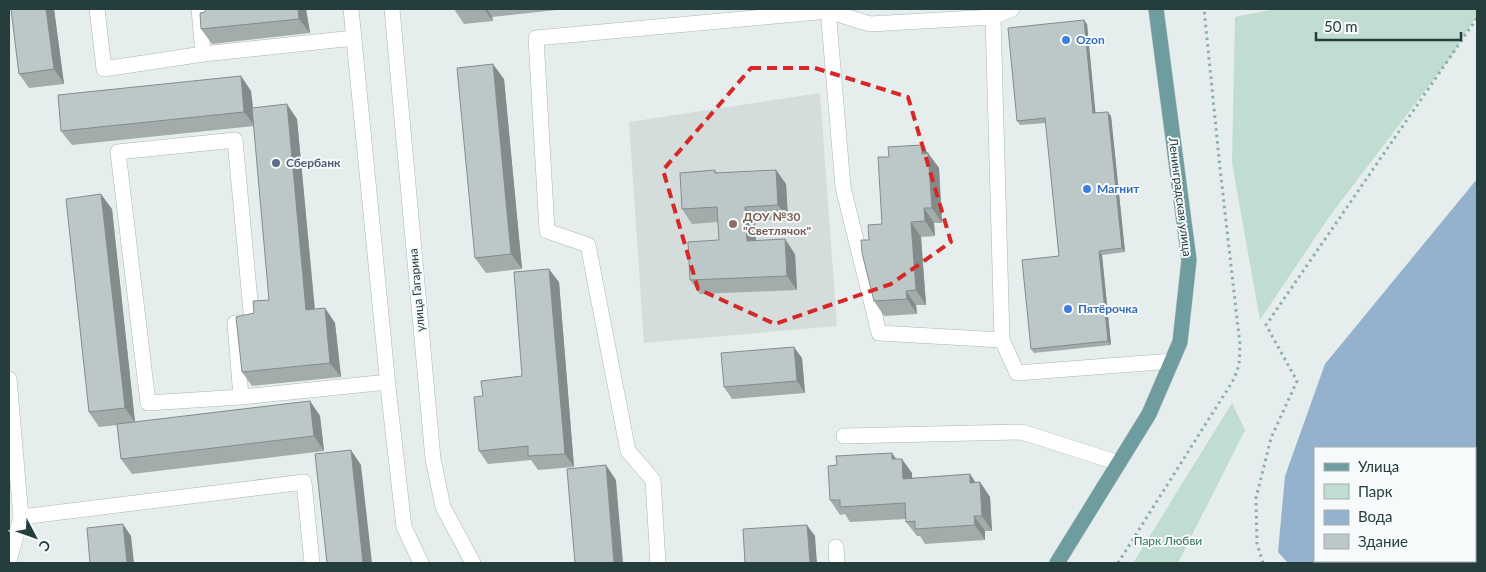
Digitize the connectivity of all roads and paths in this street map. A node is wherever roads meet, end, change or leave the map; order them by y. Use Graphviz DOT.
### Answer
graph roads {
  1 [pos="96,9"];
  2 [pos="199,9"];
  3 [pos="351,9"];
  4 [pos="392,9"];
  5 [pos="1012,9"];
  6 [pos="1156,9"];
  7 [pos="1204,9"];
  8 [pos="828,10"];
  9 [pos="993,18"];
  10 [pos="1477,18"];
  11 [pos="354,38"];
  12 [pos="203,54"];
  13 [pos="1002,340"];
  14 [pos="1172,361"];
  15 [pos="9,379"];
  16 [pos="388,382"];
  17 [pos="241,397"];
  18 [pos="844,436"];
  19 [pos="1119,463"];
  20 [pos="21,518"];
  21 [pos="836,546"];
  22 [pos="9,561"];
  23 [pos="312,563"];
  24 [pos="421,563"];
  25 [pos="474,563"];
  26 [pos="658,563"];
  27 [pos="837,563"];
  28 [pos="1057,563"];
  29 [pos="1118,563"];
  30 [pos="1263,563"];
  1 -- 12 [label="street"];
  2 -- 12 [label="street"];
  3 -- 11 [label="street"];
  4 -- 25 [label="street, улица Гагарина"];
  5 -- 9 [label="street"];
  6 -- 14 [label="main road, Ленинградская улица"];
  7 -- 29 [label="path"];
  8 -- 9 [label="street"];
  8 -- 13 [label="street"];
  8 -- 26 [label="street"];
  9 -- 13 [label="street"];
  10 -- 30 [label="path"];
  11 -- 12 [label="street"];
  11 -- 16 [label="street"];
  13 -- 14 [label="street"];
  14 -- 19 [label="main road, Ленинградская улица"];
  15 -- 20 [label="street"];
  16 -- 17 [label="street"];
  16 -- 24 [label="street"];
  17 -- 17 [label="street"];
  18 -- 19 [label="street"];
  19 -- 28 [label="main road, Ленинградская улица"];
  20 -- 22 [label="street"];
  20 -- 23 [label="street"];
  21 -- 27 [label="street"];
}
